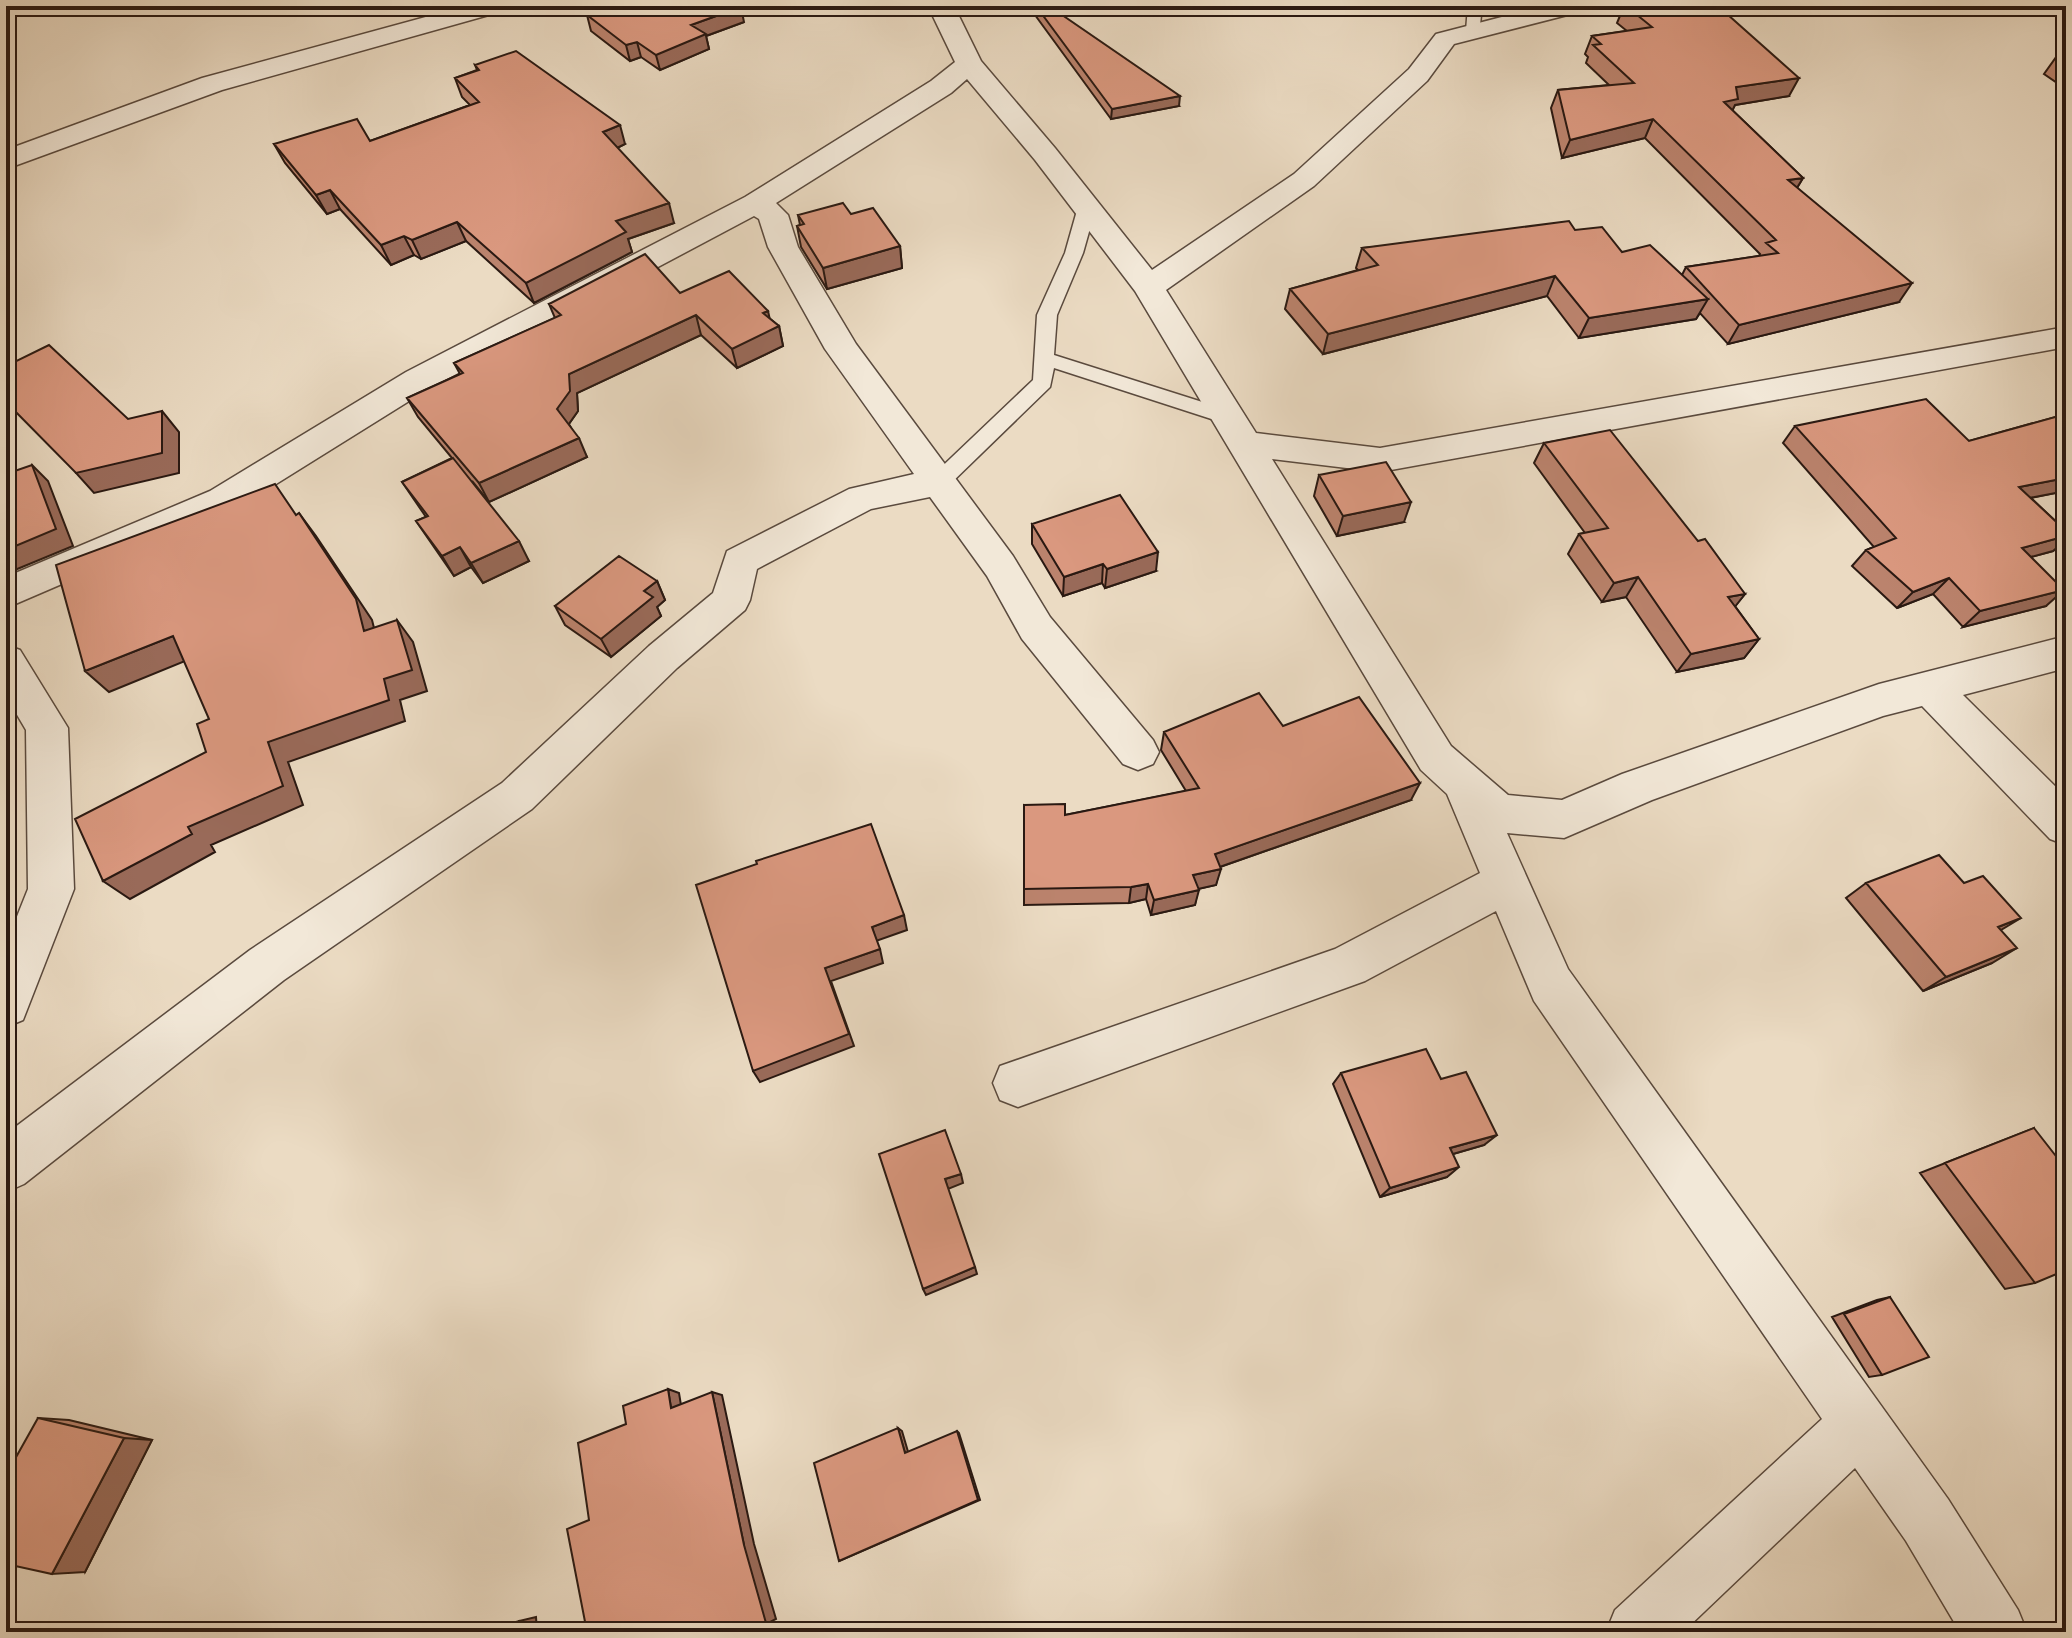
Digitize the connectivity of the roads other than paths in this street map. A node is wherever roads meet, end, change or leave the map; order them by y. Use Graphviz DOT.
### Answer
graph roads {
  1 [pos="494,6"];
  2 [pos="941,6"];
  3 [pos="1574,6"];
  4 [pos="1474,19"];
  5 [pos="969,64"];
  6 [pos="6,160"];
  7 [pos="756,203"];
  8 [pos="1087,207"];
  9 [pos="1149,287"];
  10 [pos="2066,337"];
  11 [pos="1044,358"];
  12 [pos="1238,431"];
  13 [pos="939,482"];
  14 [pos="6,593"];
  15 [pos="2066,652"];
  16 [pos="6,661"];
  17 [pos="1930,688"];
  18 [pos="1138,752"];
  19 [pos="1464,783"];
  20 [pos="2066,826"];
  21 [pos="1507,882"];
  22 [pos="6,1004"];
  23 [pos="1018,1083"];
  24 [pos="6,1166"];
  25 [pos="1859,1424"];
  26 [pos="1637,1632"];
  27 [pos="1996,1632"];
  1 -- 6 [label="street"];
  2 -- 5 [label="street"];
  3 -- 4 [label="street"];
  4 -- 9 [label="street"];
  5 -- 7 [label="street"];
  5 -- 8 [label="street"];
  7 -- 13 [label="street"];
  7 -- 14 [label="street"];
  8 -- 9 [label="street"];
  8 -- 11 [label="lane"];
  9 -- 12 [label="street"];
  10 -- 12 [label="street"];
  11 -- 12 [label="lane"];
  11 -- 13 [label="lane"];
  12 -- 19 [label="street"];
  13 -- 18 [label="street"];
  13 -- 24 [label="street"];
  15 -- 17 [label="street"];
  16 -- 22 [label="street"];
  17 -- 19 [label="street"];
  17 -- 20 [label="street"];
  19 -- 21 [label="street"];
  21 -- 23 [label="street"];
  21 -- 25 [label="street"];
  25 -- 26 [label="street"];
  25 -- 27 [label="street"];
}
